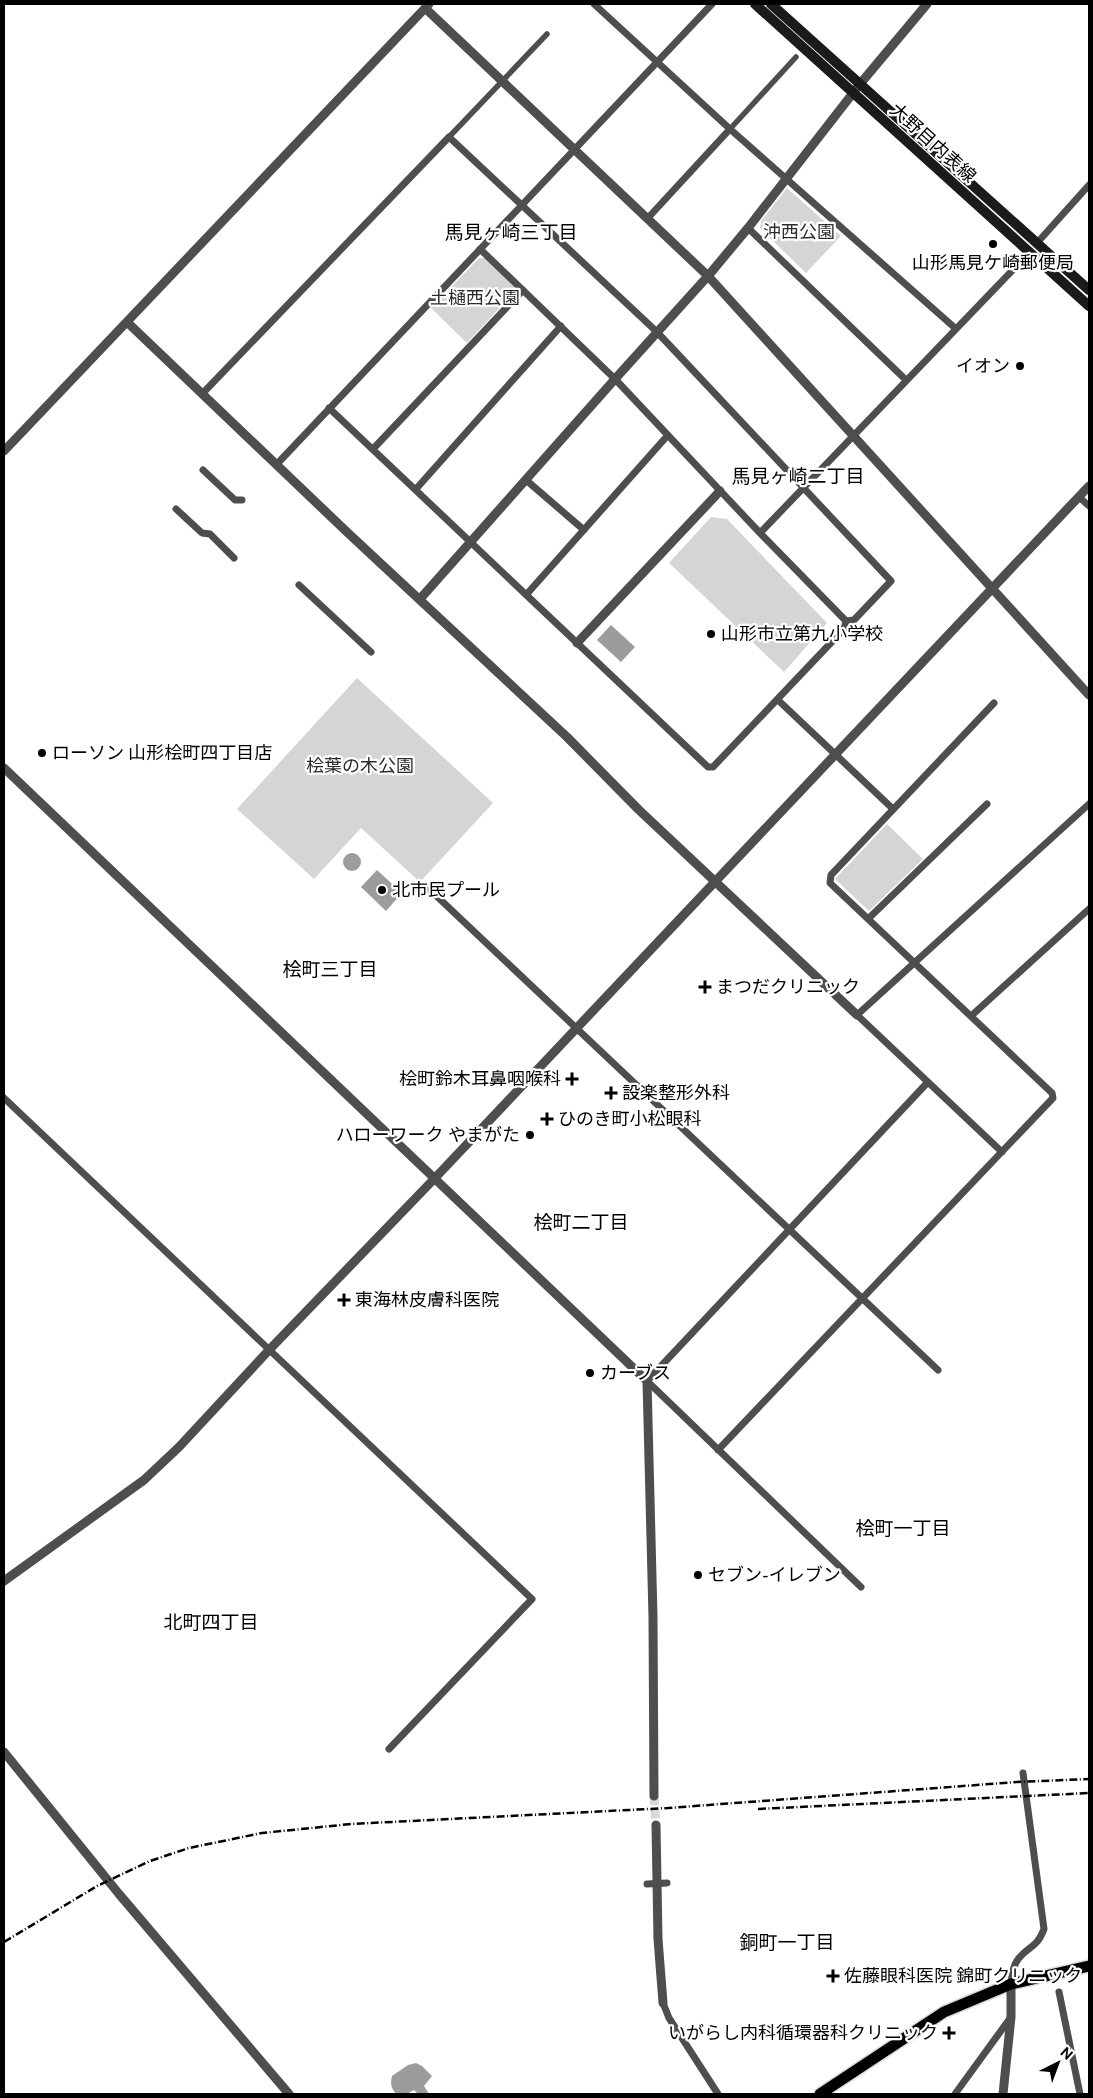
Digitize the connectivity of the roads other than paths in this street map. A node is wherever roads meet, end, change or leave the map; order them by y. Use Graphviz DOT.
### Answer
graph roads {
  1 [pos="594,4"];
  2 [pos="712,4"];
  3 [pos="754,4"];
  4 [pos="771,4"];
  5 [pos="927,4"];
  6 [pos="427,6"];
  7 [pos="547,34"];
  8 [pos="796,57"];
  9 [pos="657,62"];
  10 [pos="502,81"];
  11 [pos="860,84"];
  12 [pos="854,93"];
  13 [pos="730,129"];
  14 [pos="449,137"];
  15 [pos="574,149"];
  16 [pos="786,179"];
  17 [pos="1089,186"];
  18 [pos="523,205"];
  19 [pos="647,219"];
  20 [pos="748,228"];
  21 [pos="1036,243"];
  22 [pos="480,249"];
  23 [pos="1030,252"];
  24 [pos="708,276"];
  25 [pos="523,290"];
  26 [pos="1089,290"];
  27 [pos="1089,306"];
  28 [pos="127,322"];
  29 [pos="561,326"];
  30 [pos="955,328"];
  31 [pos="657,332"];
  32 [pos="615,379"];
  33 [pos="906,380"];
  34 [pos="202,394"];
  35 [pos="329,408"];
  36 [pos="668,435"];
  37 [pos="853,436"];
  38 [pos="373,449"];
  39 [pos="4,451"];
  40 [pos="277,464"];
  41 [pos="203,470"];
  42 [pos="526,480"];
  43 [pos="1089,486"];
  44 [pos="803,487"];
  45 [pos="416,489"];
  46 [pos="720,491"];
  47 [pos="1079,497"];
  48 [pos="242,500"];
  49 [pos="1089,506"];
  50 [pos="176,509"];
  51 [pos="584,530"];
  52 [pos="760,533"];
  53 [pos="471,543"];
  54 [pos="234,558"];
  55 [pos="299,585"];
  56 [pos="992,589"];
  57 [pos="526,594"];
  58 [pos="420,599"];
  59 [pos="846,620"];
  60 [pos="577,643"];
  61 [pos="370,652"];
  62 [pos="1089,695"];
  63 [pos="778,700"];
  64 [pos="994,703"];
  65 [pos="836,754"];
  66 [pos="4,768"];
  67 [pos="987,804"];
  68 [pos="1089,804"];
  69 [pos="893,809"];
  70 [pos="715,882"];
  71 [pos="427,887"];
  72 [pos="1089,909"];
  73 [pos="869,918"];
  74 [pos="914,962"];
  75 [pos="857,1015"];
  76 [pos="971,1016"];
  77 [pos="577,1028"];
  78 [pos="928,1082"];
  79 [pos="4,1098"];
  80 [pos="1002,1152"];
  81 [pos="435,1178"];
  82 [pos="791,1229"];
  83 [pos="863,1298"];
  84 [pos="270,1349"];
  85 [pos="938,1370"];
  86 [pos="648,1381"];
  87 [pos="718,1450"];
  88 [pos="4,1581"];
  89 [pos="861,1587"];
  90 [pos="389,1749"];
  91 [pos="4,1752"];
  92 [pos="1023,1773"];
  93 [pos="654,1796"];
  94 [pos="656,1825"];
  95 [pos="667,1883"];
  96 [pos="647,1884"];
  97 [pos="1089,1966"];
  98 [pos="1010,1984"];
  99 [pos="1059,1992"];
  100 [pos="663,2002"];
  101 [pos="1011,2017"];
  102 [pos="288,2094"];
  103 [pos="718,2094"];
  104 [pos="820,2094"];
  105 [pos="955,2094"];
  106 [pos="1003,2094"];
  107 [pos="1080,2094"];
  1 -- 9 [label="street"];
  2 -- 9 [label="street"];
  3 -- 12 [label="main road, 大野目内表線"];
  4 -- 11 [label="main road, 大野目内表線"];
  5 -- 11 [label="street"];
  6 -- 10 [label="street"];
  6 -- 28 [label="street"];
  7 -- 10 [label="street"];
  8 -- 13 [label="street"];
  9 -- 13 [label="street"];
  9 -- 15 [label="street"];
  10 -- 14 [label="street"];
  10 -- 15 [label="street"];
  11 -- 12 [label="street"];
  11 -- 21 [label="main road, 大野目内表線"];
  12 -- 16 [label="street"];
  12 -- 23 [label="main road, 大野目内表線"];
  13 -- 16 [label="street"];
  13 -- 19 [label="street"];
  14 -- 18 [label="street"];
  14 -- 34 [label="street"];
  15 -- 18 [label="street"];
  15 -- 19 [label="street"];
  16 -- 20 [label="street"];
  16 -- 30 [label="street"];
  17 -- 21 [label="street"];
  18 -- 22 [label="street"];
  18 -- 31 [label="street"];
  19 -- 24 [label="street"];
  20 -- 24 [label="street"];
  20 -- 33 [label="street"];
  21 -- 26 [label="main road, 大野目内表線"];
  22 -- 25 [label="street"];
  22 -- 35 [label="street"];
  23 -- 27 [label="main road, 大野目内表線"];
  23 -- 30 [label="street"];
  24 -- 31 [label="street"];
  24 -- 37 [label="street"];
  25 -- 29 [label="street"];
  25 -- 38 [label="street"];
  28 -- 34 [label="street"];
  28 -- 39 [label="street"];
  29 -- 32 [label="street"];
  29 -- 45 [label="street"];
  30 -- 33 [label="street"];
  31 -- 32 [label="street"];
  31 -- 44 [label="street"];
  32 -- 36 [label="street"];
  32 -- 42 [label="street"];
  33 -- 37 [label="street"];
  34 -- 40 [label="street"];
  35 -- 38 [label="street"];
  35 -- 40 [label="street"];
  36 -- 46 [label="street"];
  36 -- 51 [label="street"];
  37 -- 44 [label="street"];
  37 -- 56 [label="street"];
  38 -- 45 [label="street"];
  40 -- 58 [label="street"];
  41 -- 48 [label="street"];
  42 -- 51 [label="street"];
  42 -- 53 [label="street"];
  43 -- 47 [label="street"];
  44 -- 52 [label="street"];
  44 -- 59 [label="street"];
  45 -- 53 [label="street"];
  46 -- 52 [label="street"];
  46 -- 60 [label="street"];
  47 -- 49 [label="street"];
  47 -- 56 [label="street"];
  50 -- 54 [label="street"];
  51 -- 57 [label="street"];
  52 -- 59 [label="street"];
  53 -- 57 [label="street"];
  53 -- 58 [label="street"];
  55 -- 61 [label="street"];
  56 -- 62 [label="street"];
  56 -- 65 [label="street"];
  57 -- 60 [label="street"];
  58 -- 70 [label="street"];
  59 -- 63 [label="street"];
  60 -- 63 [label="street"];
  63 -- 65 [label="street"];
  64 -- 69 [label="street"];
  65 -- 69 [label="street"];
  65 -- 70 [label="street"];
  66 -- 81 [label="street"];
  67 -- 73 [label="street"];
  68 -- 74 [label="street"];
  69 -- 73 [label="street"];
  70 -- 75 [label="street"];
  70 -- 77 [label="street"];
  71 -- 77 [label="street"];
  72 -- 76 [label="street"];
  73 -- 74 [label="street"];
  74 -- 75 [label="street"];
  74 -- 76 [label="street"];
  75 -- 78 [label="street"];
  76 -- 80 [label="street"];
  77 -- 81 [label="street"];
  77 -- 82 [label="street"];
  78 -- 80 [label="street"];
  78 -- 82 [label="street"];
  79 -- 84 [label="street"];
  80 -- 83 [label="street"];
  81 -- 84 [label="street"];
  81 -- 86 [label="street"];
  82 -- 83 [label="street"];
  82 -- 86 [label="street"];
  83 -- 85 [label="street"];
  83 -- 87 [label="street"];
  84 -- 88 [label="street"];
  84 -- 90 [label="street"];
  86 -- 87 [label="street"];
  86 -- 93 [label="street"];
  87 -- 89 [label="street"];
  91 -- 102 [label="street"];
  92 -- 98 [label="street"];
  94 -- 100 [label="street"];
  95 -- 96 [label="street, bridge"];
  97 -- 98 [label="main road"];
  98 -- 101 [label="street"];
  98 -- 104 [label="main road"];
  99 -- 107 [label="street"];
  100 -- 103 [label="street"];
  101 -- 105 [label="street"];
  101 -- 106 [label="street"];
}
